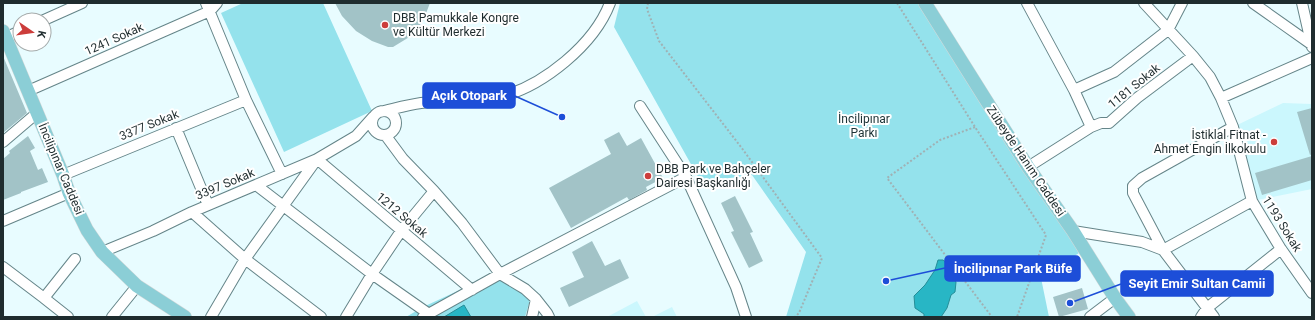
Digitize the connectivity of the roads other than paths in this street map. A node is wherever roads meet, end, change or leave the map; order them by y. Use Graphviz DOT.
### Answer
graph roads {
  1 [pos="82,3"];
  2 [pos="610,3"];
  3 [pos="925,3"];
  4 [pos="1027,3"];
  5 [pos="1144,3"];
  6 [pos="1182,3"];
  7 [pos="1253,3"];
  8 [pos="1302,3"];
  9 [pos="211,6"];
  10 [pos="52,16"];
  11 [pos="1168,30"];
  12 [pos="4,34"];
  13 [pos="1311,45"];
  14 [pos="1193,56"];
  15 [pos="1312,58"];
  16 [pos="1074,90"];
  17 [pos="28,91"];
  18 [pos="1221,98"];
  19 [pos="246,100"];
  20 [pos="419,104"];
  21 [pos="640,106"];
  22 [pos="37,113"];
  23 [pos="376,115"];
  24 [pos="396,122"];
  25 [pos="1091,127"];
  26 [pos="1233,127"];
  27 [pos="176,128"];
  28 [pos="382,135"];
  29 [pos="356,136"];
  30 [pos="3,142"];
  31 [pos="395,148"];
  32 [pos="316,159"];
  33 [pos="1028,166"];
  34 [pos="282,174"];
  35 [pos="63,175"];
  36 [pos="686,178"];
  37 [pos="256,186"];
  38 [pos="434,191"];
  39 [pos="68,193"];
  40 [pos="1252,201"];
  41 [pos="208,205"];
  42 [pos="283,205"];
  43 [pos="192,212"];
  44 [pos="3,221"];
  45 [pos="401,231"];
  46 [pos="1073,231"];
  47 [pos="1281,249"];
  48 [pos="1163,250"];
  49 [pos="102,252"];
  50 [pos="75,259"];
  51 [pos="245,259"];
  52 [pos="3,267"];
  53 [pos="372,274"];
  54 [pos="500,274"];
  55 [pos="137,286"];
  56 [pos="472,290"];
  57 [pos="1312,293"];
  58 [pos="44,298"];
  59 [pos="1115,298"];
  60 [pos="536,299"];
  61 [pos="1207,308"];
  62 [pos="426,316"];
  63 [pos="68,317"];
  64 [pos="112,317"];
  65 [pos="185,317"];
  66 [pos="211,317"];
  67 [pos="321,317"];
  68 [pos="346,317"];
  69 [pos="532,317"];
  70 [pos="549,317"];
  71 [pos="746,317"];
  72 [pos="1090,317"];
  73 [pos="1129,317"];
  74 [pos="1201,317"];
  75 [pos="1214,317"];
  1 -- 10 [label="street"];
  2 -- 20 [label="street"];
  3 -- 33 [label="main road, Zübeyde Hanım Caddesi"];
  4 -- 16 [label="street"];
  5 -- 11 [label="street, 1193 Sokak"];
  6 -- 11 [label="street"];
  7 -- 13 [label="street"];
  8 -- 13 [label="street"];
  9 -- 17 [label="street, 1241 Sokak"];
  9 -- 19 [label="street"];
  11 -- 14 [label="street, 1193 Sokak"];
  11 -- 16 [label="street"];
  12 -- 17 [label="main road, İncilipınar Caddesi"];
  14 -- 18 [label="street, 1193 Sokak"];
  14 -- 25 [label="street, 1181 Sokak"];
  15 -- 18 [label="street"];
  16 -- 25 [label="street"];
  17 -- 22 [label="main road, İncilipınar Caddesi"];
  18 -- 26 [label="street, 1193 Sokak"];
  19 -- 27 [label="street, 3377 Sokak"];
  19 -- 34 [label="street"];
  20 -- 23 [label="street"];
  20 -- 24 [label="street"];
  21 -- 36 [label="street"];
  22 -- 30 [label="street"];
  22 -- 35 [label="main road, İncilipınar Caddesi"];
  23 -- 24 [label="street"];
  23 -- 28 [label="street"];
  23 -- 29 [label="street"];
  24 -- 28 [label="street"];
  24 -- 31 [label="street"];
  25 -- 33 [label="street, 1181 Sokak"];
  26 -- 40 [label="street, 1193 Sokak"];
  26 -- 48 [label="street"];
  27 -- 35 [label="street, 3377 Sokak"];
  27 -- 41 [label="street"];
  28 -- 29 [label="street"];
  28 -- 31 [label="street"];
  29 -- 32 [label="street, 3397 Sokak"];
  31 -- 38 [label="street"];
  32 -- 34 [label="street, 3397 Sokak"];
  32 -- 42 [label="street"];
  32 -- 45 [label="street, 1212 Sokak"];
  33 -- 46 [label="main road, Zübeyde Hanım Caddesi"];
  34 -- 37 [label="street, 3397 Sokak"];
  35 -- 39 [label="main road, İncilipınar Caddesi"];
  36 -- 54 [label="street"];
  36 -- 71 [label="street"];
  37 -- 41 [label="street, 3397 Sokak"];
  37 -- 42 [label="street"];
  38 -- 45 [label="street"];
  38 -- 54 [label="street"];
  39 -- 44 [label="street"];
  39 -- 49 [label="main road, İncilipınar Caddesi"];
  40 -- 47 [label="street, 1193 Sokak"];
  40 -- 48 [label="street"];
  41 -- 43 [label="street, 3397 Sokak"];
  42 -- 51 [label="street"];
  42 -- 53 [label="street"];
  43 -- 49 [label="street, 3397 Sokak"];
  43 -- 51 [label="street"];
  45 -- 53 [label="street"];
  45 -- 56 [label="street, 1212 Sokak"];
  46 -- 48 [label="street"];
  46 -- 59 [label="main road, Zübeyde Hanım Caddesi"];
  47 -- 57 [label="street, 1193 Sokak"];
  47 -- 61 [label="street"];
  48 -- 61 [label="street"];
  49 -- 55 [label="main road, İncilipınar Caddesi"];
  50 -- 58 [label="street"];
  51 -- 66 [label="street"];
  51 -- 67 [label="street"];
  52 -- 58 [label="street"];
  53 -- 62 [label="street"];
  53 -- 68 [label="street"];
  54 -- 56 [label="street"];
  54 -- 60 [label="street"];
  55 -- 64 [label="street"];
  55 -- 65 [label="main road, İncilipınar Caddesi"];
  56 -- 62 [label="street"];
  58 -- 63 [label="street"];
  59 -- 72 [label="street"];
  59 -- 73 [label="main road, Zübeyde Hanım Caddesi"];
  60 -- 69 [label="street"];
  60 -- 70 [label="street"];
  61 -- 74 [label="street"];
  61 -- 75 [label="street"];
}
